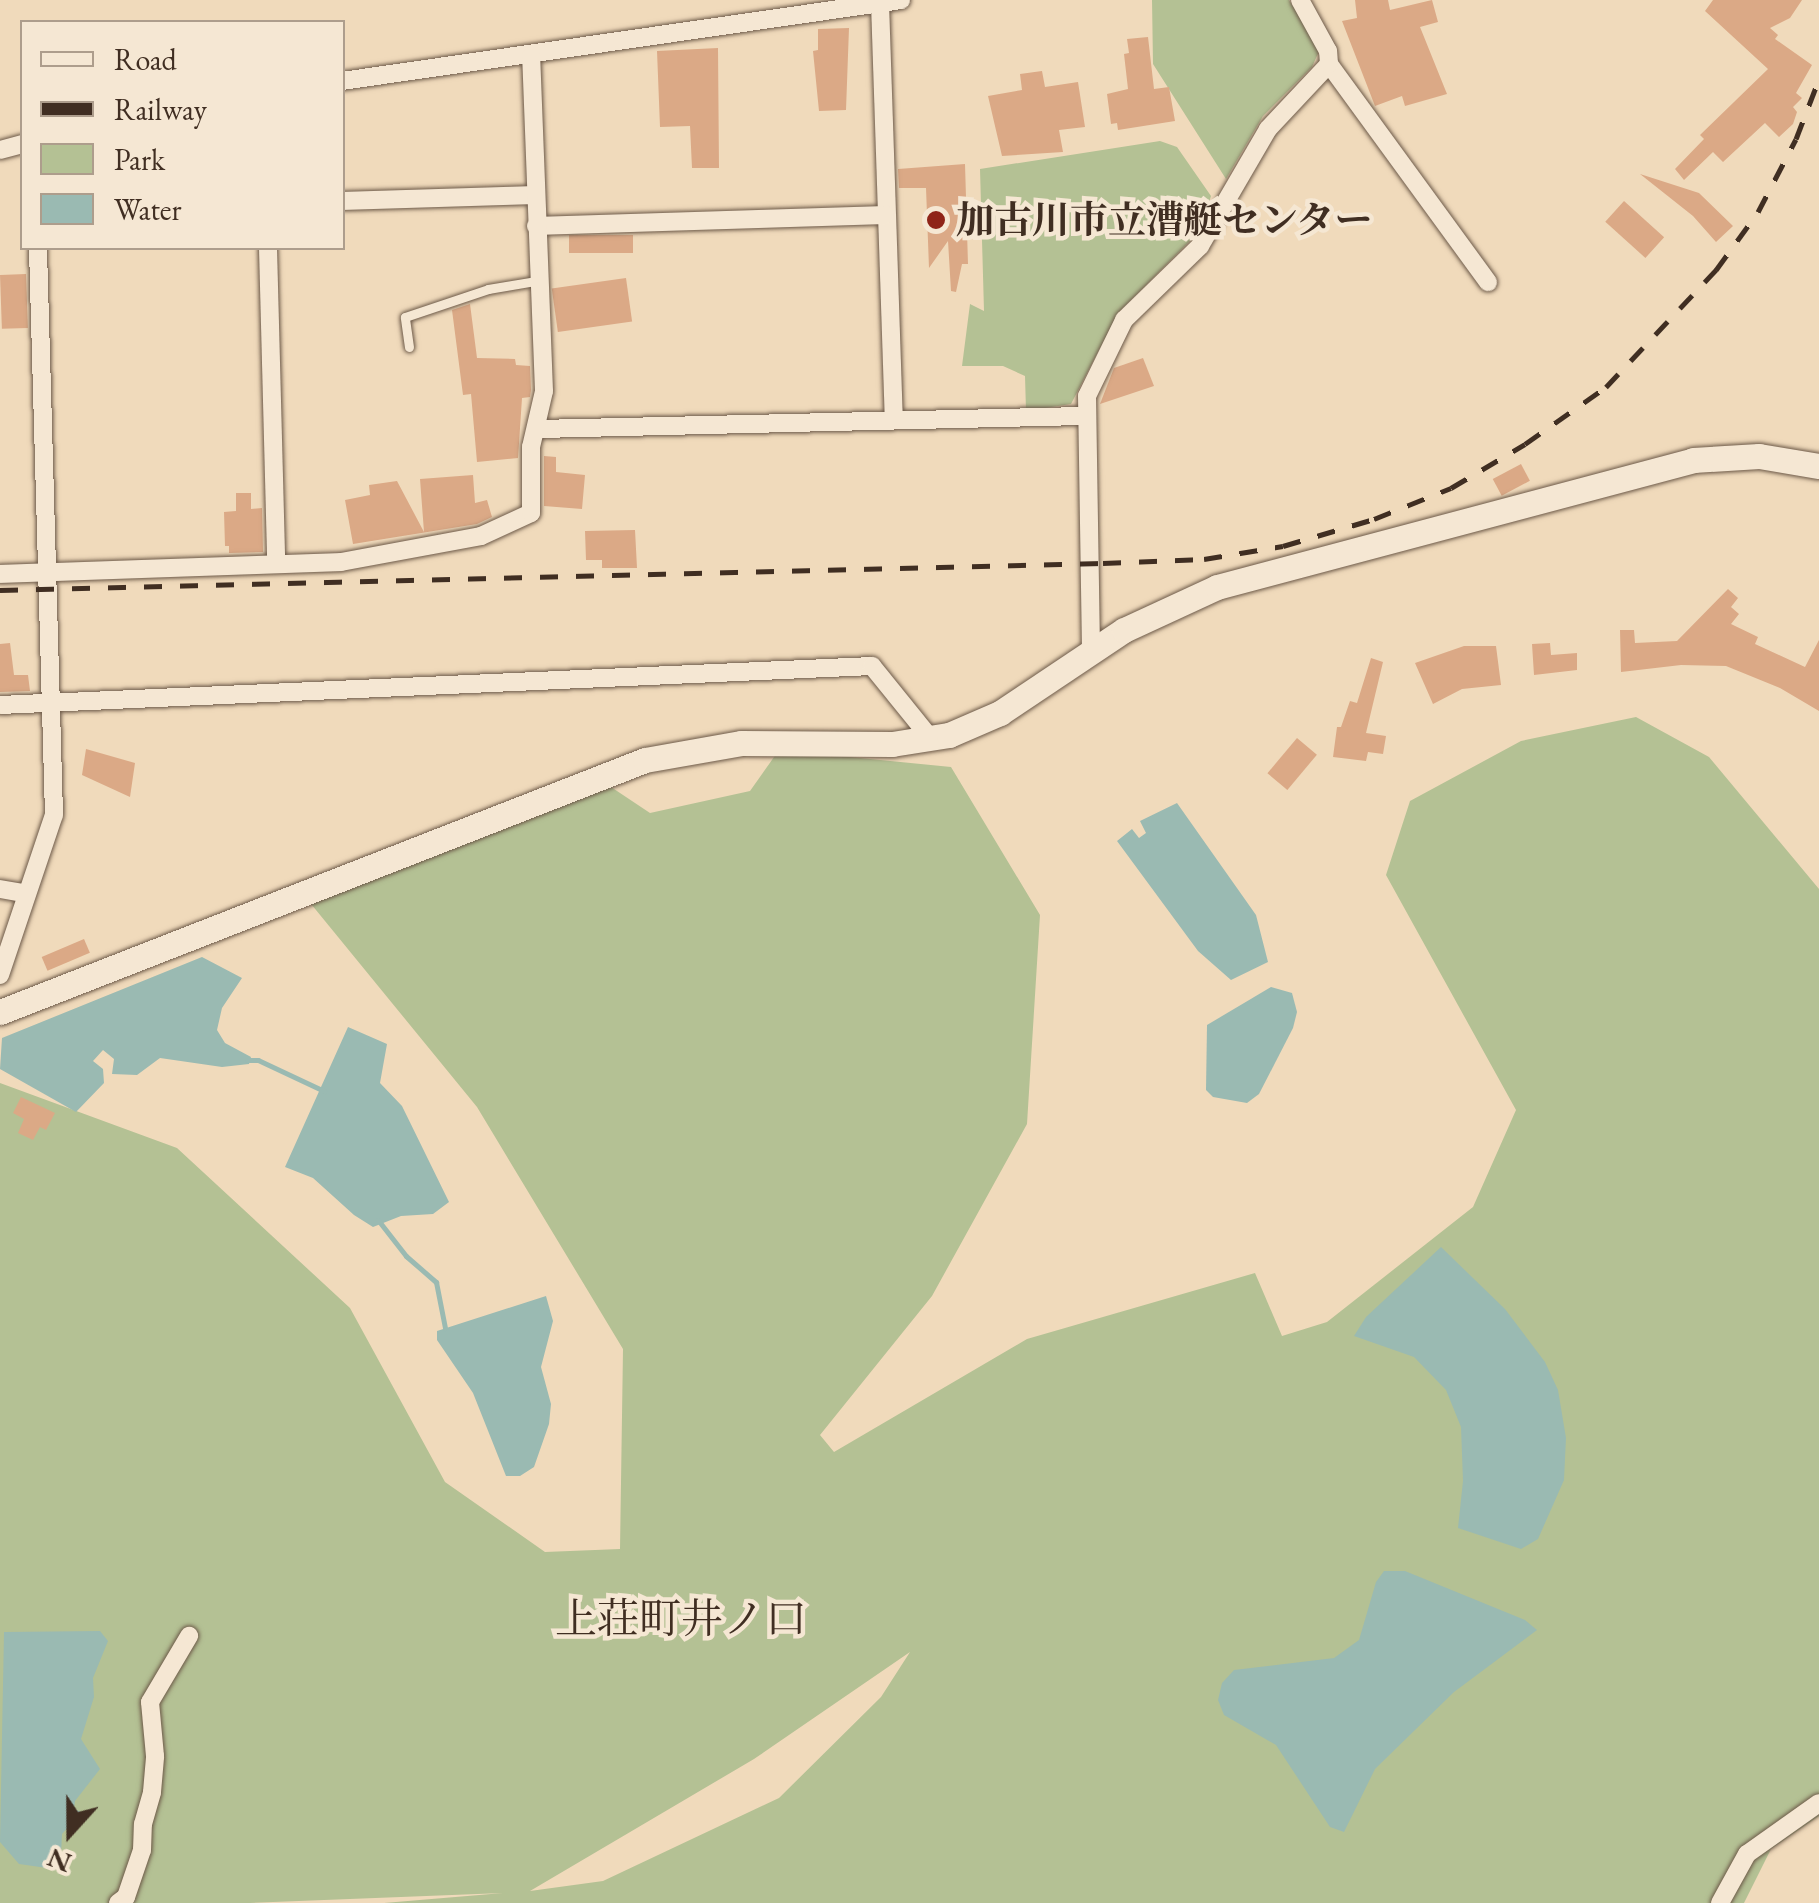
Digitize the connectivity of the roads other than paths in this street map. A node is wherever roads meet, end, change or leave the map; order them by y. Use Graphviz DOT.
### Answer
graph roads {
  1 [pos="901,0"];
  2 [pos="1300,0"];
  3 [pos="880,3"];
  4 [pos="531,56"];
  5 [pos="1329,64"];
  6 [pos="345,82"];
  7 [pos="535,195"];
  8 [pos="345,201"];
  9 [pos="885,215"];
  10 [pos="536,226"];
  11 [pos="38,250"];
  12 [pos="268,250"];
  13 [pos="536,281"];
  14 [pos="1488,282"];
  15 [pos="409,346"];
  16 [pos="1084,416"];
  17 [pos="894,420"];
  18 [pos="539,429"];
  19 [pos="1819,466"];
  20 [pos="276,564"];
  21 [pos="0,574"];
  22 [pos="46,574"];
  23 [pos="1091,650"];
  24 [pos="54,700"];
  25 [pos="0,705"];
  26 [pos="932,740"];
  27 [pos="0,889"];
  28 [pos="27,894"];
  29 [pos="0,975"];
  30 [pos="0,1012"];
  31 [pos="190,1636"];
  32 [pos="1819,1803"];
  33 [pos="118,1903"];
  34 [pos="1720,1903"];
  1 -- 3 [label="street"];
  2 -- 5 [label="street"];
  3 -- 4 [label="street"];
  3 -- 9 [label="street"];
  4 -- 6 [label="street"];
  4 -- 7 [label="street"];
  5 -- 14 [label="street"];
  5 -- 16 [label="street"];
  7 -- 8 [label="street"];
  7 -- 10 [label="street"];
  9 -- 10 [label="street"];
  9 -- 17 [label="street"];
  10 -- 13 [label="street"];
  11 -- 22 [label="street"];
  12 -- 20 [label="street"];
  13 -- 15 [label="lane"];
  13 -- 18 [label="street"];
  16 -- 17 [label="street"];
  16 -- 23 [label="street"];
  17 -- 18 [label="street"];
  18 -- 20 [label="street"];
  19 -- 23 [label="street"];
  20 -- 22 [label="street"];
  21 -- 22 [label="street"];
  22 -- 24 [label="street"];
  23 -- 26 [label="street"];
  24 -- 25 [label="street"];
  24 -- 26 [label="street"];
  24 -- 28 [label="street"];
  26 -- 30 [label="street"];
  27 -- 28 [label="street"];
  28 -- 29 [label="street"];
  31 -- 33 [label="street"];
  32 -- 34 [label="street"];
}
